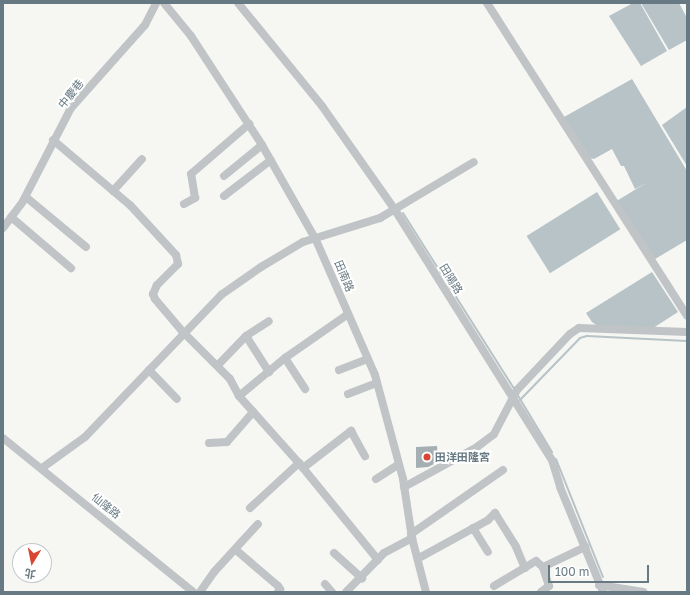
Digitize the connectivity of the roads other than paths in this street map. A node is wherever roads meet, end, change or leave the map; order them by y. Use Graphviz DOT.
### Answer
graph roads {
  1 [pos="156,3"];
  2 [pos="164,3"];
  3 [pos="238,3"];
  4 [pos="487,3"];
  5 [pos="249,124"];
  6 [pos="53,140"];
  7 [pos="262,145"];
  8 [pos="142,159"];
  9 [pos="271,160"];
  10 [pos="474,162"];
  11 [pos="224,176"];
  12 [pos="113,191"];
  13 [pos="26,196"];
  14 [pos="224,196"];
  15 [pos="184,204"];
  16 [pos="395,210"];
  17 [pos="11,218"];
  18 [pos="3,228"];
  19 [pos="316,240"];
  20 [pos="86,247"];
  21 [pos="71,268"];
  22 [pos="348,314"];
  23 [pos="687,316"];
  24 [pos="269,321"];
  25 [pos="183,332"];
  26 [pos="687,332"];
  27 [pos="246,336"];
  28 [pos="285,358"];
  29 [pos="368,359"];
  30 [pos="218,365"];
  31 [pos="149,370"];
  32 [pos="339,370"];
  33 [pos="269,372"];
  34 [pos="377,383"];
  35 [pos="305,389"];
  36 [pos="348,394"];
  37 [pos="515,395"];
  38 [pos="239,396"];
  39 [pos="177,399"];
  40 [pos="254,412"];
  41 [pos="4,442"];
  42 [pos="209,443"];
  43 [pos="365,456"];
  44 [pos="399,464"];
  45 [pos="301,465"];
  46 [pos="42,468"];
  47 [pos="503,470"];
  48 [pos="376,479"];
  49 [pos="404,487"];
  50 [pos="250,508"];
  51 [pos="258,524"];
  52 [pos="473,528"];
  53 [pos="412,536"];
  54 [pos="585,547"];
  55 [pos="236,550"];
  56 [pos="488,552"];
  57 [pos="334,553"];
  58 [pos="419,558"];
  59 [pos="378,560"];
  60 [pos="544,567"];
  61 [pos="525,568"];
  62 [pos="362,578"];
  63 [pos="325,584"];
  64 [pos="494,586"];
  65 [pos="601,589"];
  66 [pos="194,592"];
  67 [pos="200,592"];
  68 [pos="278,592"];
  69 [pos="332,592"];
  70 [pos="346,592"];
  71 [pos="426,592"];
  72 [pos="541,592"];
  73 [pos="643,592"];
  1 -- 6 [label="street, 中慶巷"];
  2 -- 5 [label="street, 田南路"];
  3 -- 16 [label="street, 田陽路"];
  4 -- 23 [label="street"];
  5 -- 7 [label="street, 田南路"];
  5 -- 15 [label="street"];
  6 -- 12 [label="street"];
  6 -- 13 [label="street, 中慶巷"];
  7 -- 9 [label="street, 田南路"];
  7 -- 11 [label="street"];
  8 -- 12 [label="street"];
  9 -- 14 [label="street"];
  9 -- 19 [label="street, 田南路"];
  10 -- 16 [label="street"];
  12 -- 25 [label="street"];
  13 -- 17 [label="street, 中慶巷"];
  13 -- 20 [label="street"];
  16 -- 19 [label="street"];
  16 -- 37 [label="street, 田陽路"];
  17 -- 18 [label="street, 中慶巷"];
  17 -- 21 [label="street"];
  19 -- 22 [label="street, 田南路"];
  19 -- 25 [label="street"];
  22 -- 28 [label="street"];
  22 -- 29 [label="street, 田南路"];
  24 -- 27 [label="street"];
  25 -- 30 [label="street"];
  25 -- 31 [label="street"];
  26 -- 37 [label="street"];
  27 -- 30 [label="street"];
  27 -- 33 [label="street"];
  28 -- 33 [label="street"];
  28 -- 35 [label="street"];
  29 -- 32 [label="street"];
  29 -- 34 [label="street, 田南路"];
  30 -- 38 [label="street"];
  31 -- 39 [label="street"];
  31 -- 46 [label="street"];
  33 -- 38 [label="street"];
  34 -- 36 [label="street"];
  34 -- 44 [label="street, 田南路"];
  37 -- 49 [label="street"];
  37 -- 54 [label="street, 田陽路"];
  38 -- 40 [label="street"];
  40 -- 42 [label="street"];
  40 -- 45 [label="street"];
  41 -- 46 [label="street, 仙隆路"];
  43 -- 45 [label="street"];
  44 -- 48 [label="street"];
  44 -- 49 [label="street, 田南路"];
  45 -- 50 [label="street"];
  45 -- 59 [label="street"];
  46 -- 66 [label="street, 仙隆路"];
  47 -- 53 [label="street"];
  49 -- 53 [label="street, 田南路"];
  51 -- 55 [label="street"];
  52 -- 56 [label="street"];
  52 -- 58 [label="street"];
  52 -- 61 [label="street"];
  53 -- 58 [label="street, 田南路"];
  53 -- 59 [label="street"];
  54 -- 60 [label="street"];
  54 -- 65 [label="street, 田陽路"];
  55 -- 67 [label="street"];
  55 -- 68 [label="street"];
  57 -- 62 [label="street"];
  58 -- 71 [label="street, 田南路"];
  59 -- 62 [label="street"];
  60 -- 61 [label="street"];
  60 -- 72 [label="street"];
  61 -- 64 [label="street"];
  62 -- 70 [label="street"];
  63 -- 69 [label="street"];
  65 -- 73 [label="street"];
}
